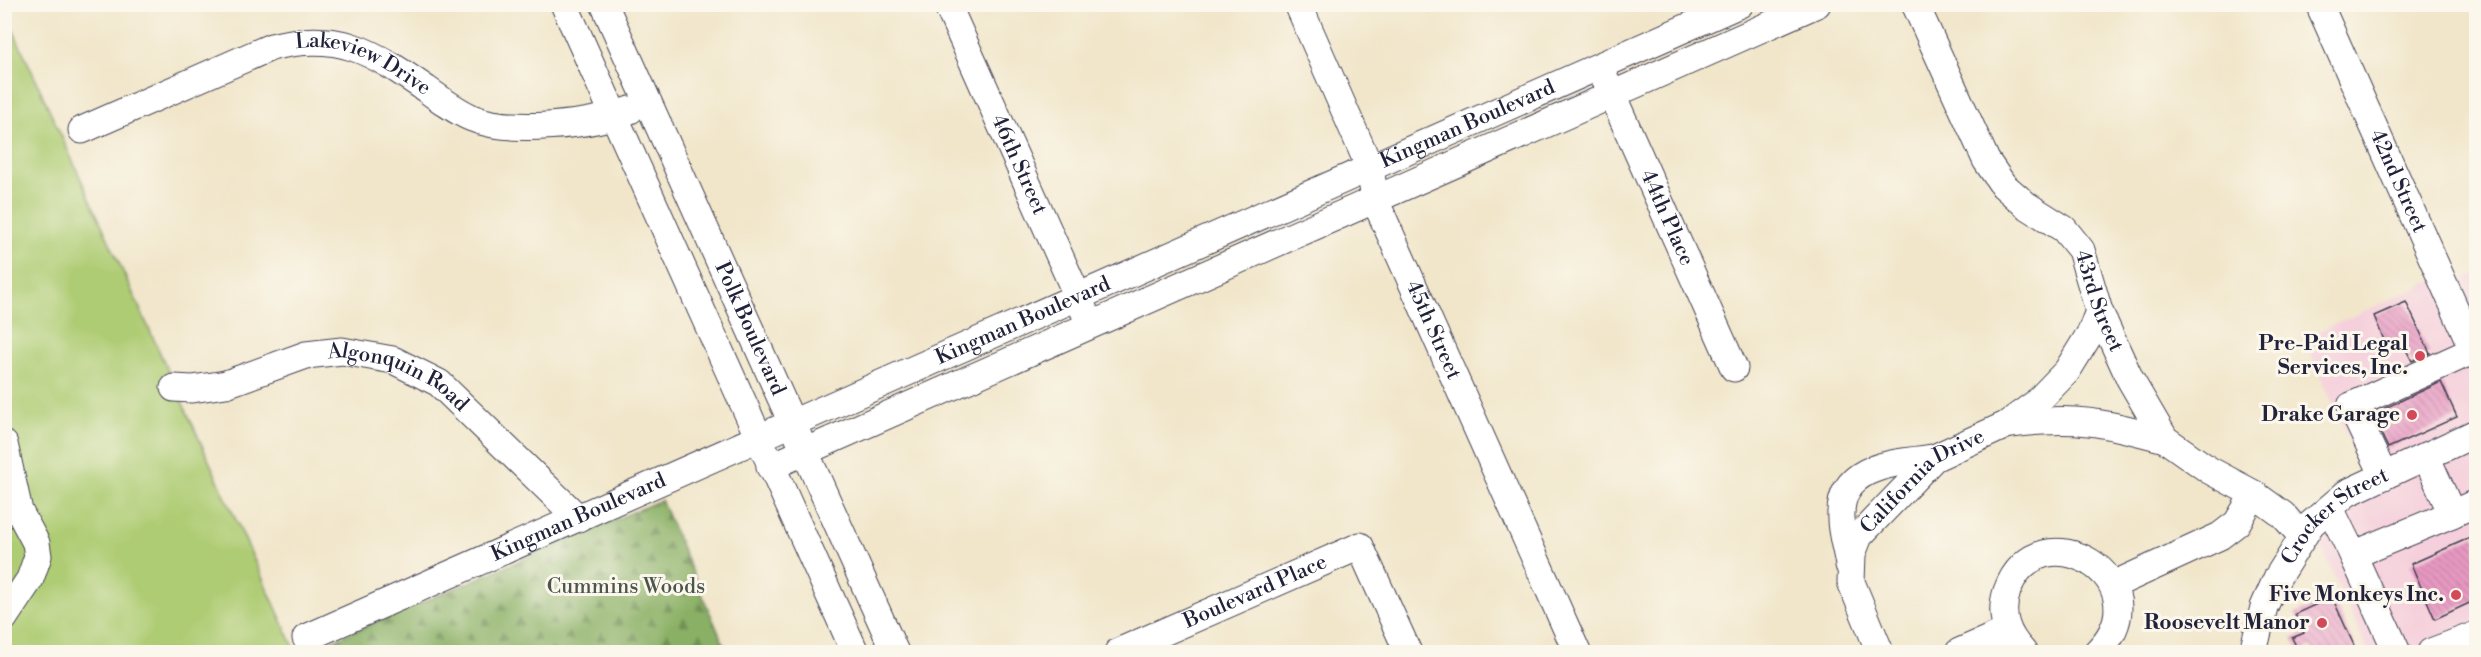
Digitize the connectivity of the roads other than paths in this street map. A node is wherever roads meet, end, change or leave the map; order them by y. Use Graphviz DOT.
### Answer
graph roads {
  1 [pos="564,4"];
  2 [pos="604,4"];
  3 [pos="947,4"];
  4 [pos="1298,4"];
  5 [pos="1817,4"];
  6 [pos="1915,4"];
  7 [pos="2319,4"];
  8 [pos="1735,6"];
  9 [pos="1746,36"];
  10 [pos="1599,67"];
  11 [pos="1612,95"];
  12 [pos="647,102"];
  13 [pos="614,116"];
  14 [pos="82,130"];
  15 [pos="1370,168"];
  16 [pos="1375,200"];
  17 [pos="1077,297"];
  18 [pos="2100,311"];
  19 [pos="2468,313"];
  20 [pos="1090,325"];
  21 [pos="2475,353"];
  22 [pos="1734,368"];
  23 [pos="174,388"];
  24 [pos="792,423"];
  25 [pos="2007,425"];
  26 [pos="2476,434"];
  27 [pos="757,438"];
  28 [pos="2165,439"];
  29 [pos="4,444"];
  30 [pos="805,452"];
  31 [pos="2426,456"];
  32 [pos="1934,458"];
  33 [pos="770,467"];
  34 [pos="2384,476"];
  35 [pos="2254,494"];
  36 [pos="2476,503"];
  37 [pos="2330,508"];
  38 [pos="2452,514"];
  39 [pos="578,518"];
  40 [pos="2302,536"];
  41 [pos="2353,555"];
  42 [pos="1850,569"];
  43 [pos="2112,585"];
  44 [pos="4,618"];
  45 [pos="2007,631"];
  46 [pos="2476,635"];
  47 [pos="306,638"];
  48 [pos="855,652"];
  49 [pos="895,652"];
  50 [pos="1118,652"];
  51 [pos="1408,652"];
  52 [pos="1577,652"];
  53 [pos="1880,652"];
  54 [pos="1959,652"];
  55 [pos="2023,652"];
  56 [pos="2097,652"];
  57 [pos="2253,652"];
  58 [pos="2397,652"];
  59 [pos="2431,652"];
  1 -- 13 [label="street, Polk Boulevard"];
  2 -- 12 [label="street, Polk Boulevard"];
  3 -- 17 [label="street, 46th Street"];
  4 -- 15 [label="street, 45th Street"];
  5 -- 9 [label="street, Kingman Boulevard"];
  6 -- 18 [label="street, 43rd Street"];
  7 -- 19 [label="street, 42nd Street"];
  8 -- 9 [label="street"];
  8 -- 10 [label="street, Kingman Boulevard"];
  9 -- 11 [label="street, Kingman Boulevard"];
  10 -- 11 [label="street, 44th Place"];
  10 -- 15 [label="street, Kingman Boulevard"];
  11 -- 16 [label="street, Kingman Boulevard"];
  11 -- 22 [label="street, 44th Place"];
  12 -- 13 [label="street, Lakeview Drive"];
  12 -- 24 [label="street, Polk Boulevard"];
  13 -- 14 [label="street, Lakeview Drive"];
  13 -- 27 [label="street, Polk Boulevard"];
  15 -- 16 [label="street, 45th Street"];
  15 -- 17 [label="street, Kingman Boulevard"];
  16 -- 20 [label="street, Kingman Boulevard"];
  16 -- 52 [label="street, 45th Street"];
  17 -- 20 [label="street, 46th Street"];
  17 -- 24 [label="street, Kingman Boulevard"];
  18 -- 25 [label="street, California Drive"];
  18 -- 28 [label="street, 43rd Street"];
  19 -- 21 [label="street, 42nd Street"];
  20 -- 30 [label="street, Kingman Boulevard"];
  21 -- 34 [label="street"];
  23 -- 39 [label="street, Algonquin Road"];
  24 -- 27 [label="street, Kingman Boulevard"];
  24 -- 30 [label="street, Polk Boulevard"];
  25 -- 28 [label="street, California Drive"];
  25 -- 32 [label="street, California Drive"];
  26 -- 31 [label="street, Crocker Street"];
  27 -- 33 [label="street, Polk Boulevard"];
  27 -- 39 [label="street, Kingman Boulevard"];
  28 -- 35 [label="street, 43rd Street"];
  29 -- 44 [label="street"];
  30 -- 33 [label="street, Kingman Boulevard"];
  30 -- 49 [label="street, Polk Boulevard"];
  31 -- 34 [label="street, Crocker Street"];
  31 -- 38 [label="street"];
  32 -- 42 [label="street, California Drive"];
  32 -- 42 [label="street"];
  33 -- 48 [label="street, Polk Boulevard"];
  34 -- 37 [label="street, Crocker Street"];
  35 -- 40 [label="street, 43rd Street"];
  35 -- 43 [label="street"];
  36 -- 38 [label="street"];
  37 -- 40 [label="street, Crocker Street"];
  37 -- 41 [label="street"];
  38 -- 41 [label="street"];
  39 -- 47 [label="street, Kingman Boulevard"];
  40 -- 57 [label="street, Crocker Street"];
  41 -- 58 [label="street"];
  42 -- 53 [label="street, California Drive"];
  43 -- 45 [label="street"];
  43 -- 56 [label="street"];
  45 -- 54 [label="street"];
  45 -- 55 [label="street"];
  46 -- 59 [label="street"];
  50 -- 51 [label="street, Boulevard Place"];
}
